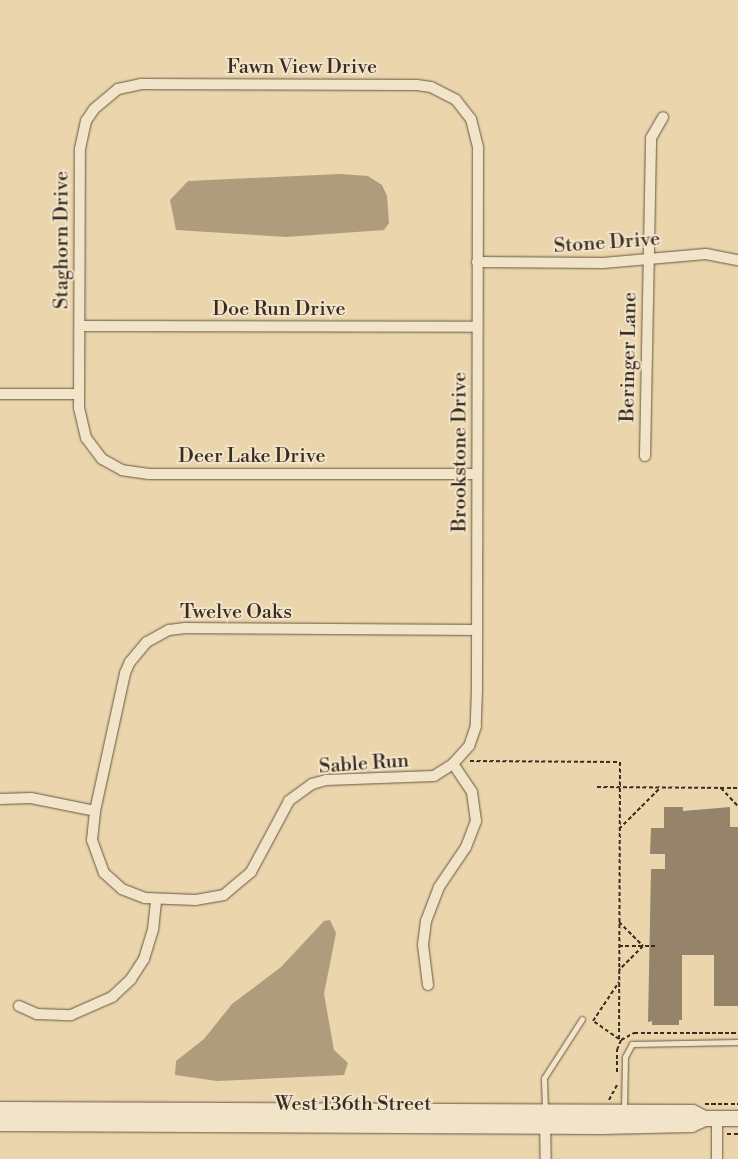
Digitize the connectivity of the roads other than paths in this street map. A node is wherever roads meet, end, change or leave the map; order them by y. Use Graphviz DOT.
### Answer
graph roads {
  1 [pos="108,96"];
  2 [pos="664,117"];
  3 [pos="475,132"];
  4 [pos="648,259"];
  5 [pos="738,260"];
  6 [pos="477,262"];
  7 [pos="80,326"];
  8 [pos="477,327"];
  9 [pos="0,394"];
  10 [pos="79,394"];
  11 [pos="645,456"];
  12 [pos="477,474"];
  13 [pos="477,630"];
  14 [pos="455,767"];
  15 [pos="0,798"];
  16 [pos="95,811"];
  17 [pos="156,899"];
  18 [pos="428,985"];
  19 [pos="19,1006"];
  20 [pos="582,1019"];
  21 [pos="738,1042"];
  22 [pos="0,1108"];
  23 [pos="624,1112"];
  24 [pos="546,1118"];
  25 [pos="710,1118"];
  26 [pos="738,1118"];
  27 [pos="0,1123"];
  28 [pos="546,1159"];
  29 [pos="716,1159"];
  1 -- 3 [label="street, Fawn View Drive"];
  1 -- 7 [label="street, Staghorn Drive"];
  2 -- 4 [label="street, Beringer Lane"];
  3 -- 6 [label="street, Brookstone Drive"];
  4 -- 5 [label="street, Stone Drive"];
  4 -- 6 [label="street, Stone Drive"];
  4 -- 11 [label="street, Beringer Lane"];
  6 -- 8 [label="street, Brookstone Drive"];
  7 -- 8 [label="street, Doe Run Drive"];
  7 -- 10 [label="street, Staghorn Drive"];
  8 -- 12 [label="street, Brookstone Drive"];
  9 -- 10 [label="street"];
  10 -- 12 [label="street, Deer Lake Drive"];
  12 -- 13 [label="street, Brookstone Drive"];
  13 -- 14 [label="street, Brookstone Drive"];
  13 -- 16 [label="street, Twelve Oaks"];
  14 -- 17 [label="street, Sable Run"];
  14 -- 18 [label="street"];
  15 -- 16 [label="street"];
  16 -- 17 [label="street, Sable Run"];
  17 -- 19 [label="street"];
  20 -- 24 [label="lane"];
  21 -- 23 [label="lane"];
  22 -- 24 [label="street, West 136th Street"];
  23 -- 24 [label="street, West 136th Street"];
  23 -- 25 [label="street, West 136th Street"];
  24 -- 25 [label="street, West 136th Street"];
  24 -- 27 [label="street, West 136th Street"];
  24 -- 28 [label="street"];
  25 -- 26 [label="street, West 136th Street"];
  25 -- 29 [label="street"];
}
